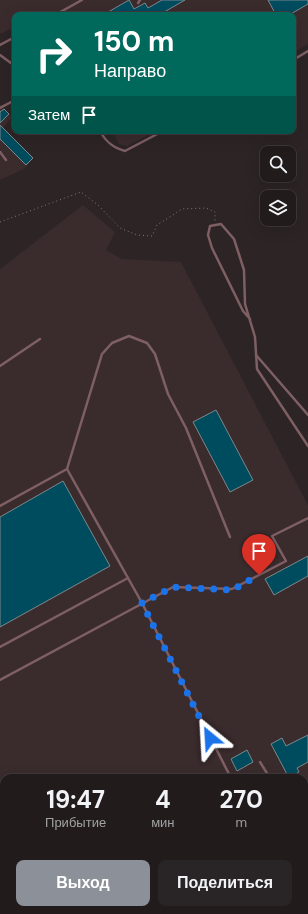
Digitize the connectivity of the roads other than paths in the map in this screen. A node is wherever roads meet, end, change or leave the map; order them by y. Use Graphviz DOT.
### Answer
graph roads {
  1 [pos="82,0"];
  2 [pos="60,12"];
  3 [pos="12,39"];
  4 [pos="0,45"];
  5 [pos="308,51"];
  6 [pos="0,55"];
  7 [pos="296,58"];
  8 [pos="12,64"];
  9 [pos="12,102"];
  10 [pos="0,108"];
  11 [pos="102,134"];
  12 [pos="157,134"];
  13 [pos="0,152"];
  14 [pos="6,160"];
  15 [pos="250,319"];
  16 [pos="40,340"];
  17 [pos="256,355"];
  18 [pos="0,366"];
  19 [pos="308,415"];
  20 [pos="308,446"];
  21 [pos="67,469"];
  22 [pos="0,506"];
  23 [pos="308,518"];
  24 [pos="230,538"];
  25 [pos="128,578"];
  26 [pos="142,603"];
  27 [pos="0,647"];
  28 [pos="0,680"];
  29 [pos="260,762"];
  30 [pos="229,774"];
  31 [pos="268,774"];
  1 -- 2 [label="lane"];
  3 -- 4 [label="lane"];
  5 -- 7 [label="lane"];
  6 -- 8 [label="lane"];
  9 -- 10 [label="lane"];
  11 -- 12 [label="lane"];
  13 -- 14 [label="lane"];
  15 -- 15 [label="lane"];
  15 -- 17 [label="lane"];
  16 -- 18 [label="lane"];
  17 -- 19 [label="lane"];
  17 -- 20 [label="lane"];
  21 -- 22 [label="lane"];
  21 -- 24 [label="lane"];
  21 -- 25 [label="lane"];
  23 -- 26 [label="lane"];
  25 -- 26 [label="lane"];
  25 -- 27 [label="lane"];
  26 -- 28 [label="lane"];
  26 -- 30 [label="lane"];
  29 -- 31 [label="lane"];
}
